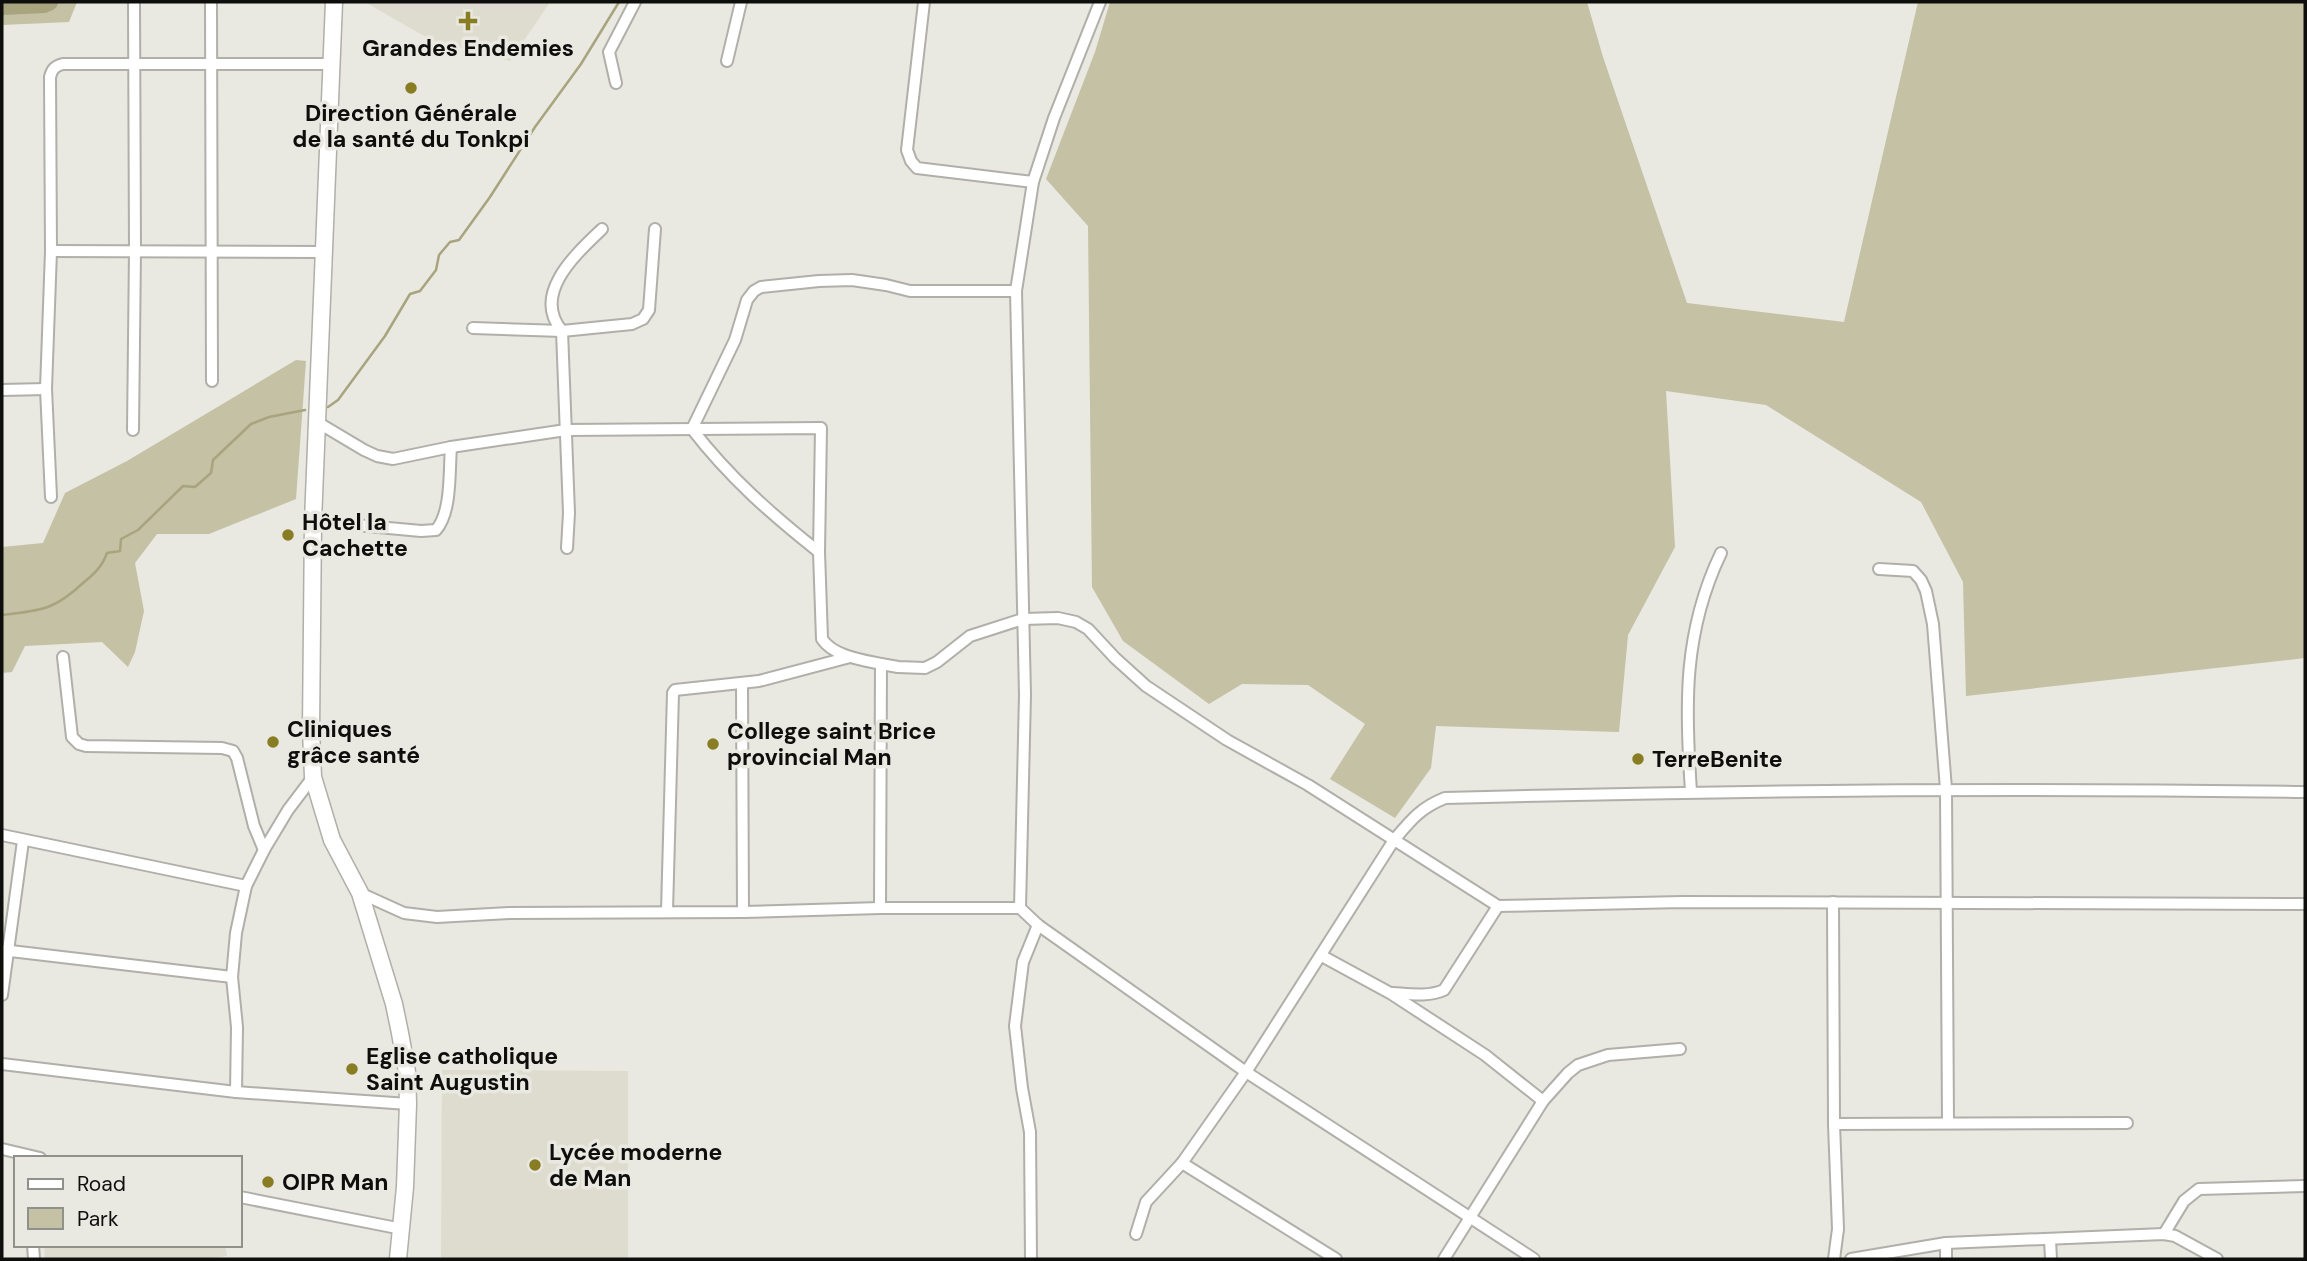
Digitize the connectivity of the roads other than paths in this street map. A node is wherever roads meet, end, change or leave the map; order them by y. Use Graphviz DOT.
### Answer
graph roads {
  1 [pos="134,2"];
  2 [pos="211,2"];
  3 [pos="334,2"];
  4 [pos="635,2"];
  5 [pos="741,2"];
  6 [pos="924,2"];
  7 [pos="1100,2"];
  8 [pos="727,61"];
  9 [pos="212,64"];
  10 [pos="333,64"];
  11 [pos="134,65"];
  12 [pos="615,83"];
  13 [pos="1032,182"];
  14 [pos="602,229"];
  15 [pos="655,229"];
  16 [pos="51,251"];
  17 [pos="135,251"];
  18 [pos="210,251"];
  19 [pos="324,252"];
  20 [pos="1016,291"];
  21 [pos="473,328"];
  22 [pos="562,331"];
  23 [pos="212,381"];
  24 [pos="46,389"];
  25 [pos="2,390"];
  26 [pos="317,422"];
  27 [pos="692,429"];
  28 [pos="133,430"];
  29 [pos="566,430"];
  30 [pos="451,447"];
  31 [pos="51,498"];
  32 [pos="313,521"];
  33 [pos="567,548"];
  34 [pos="819,552"];
  35 [pos="1721,553"];
  36 [pos="1879,569"];
  37 [pos="1023,619"];
  38 [pos="63,657"];
  39 [pos="850,657"];
  40 [pos="881,664"];
  41 [pos="742,683"];
  42 [pos="313,777"];
  43 [pos="1946,789"];
  44 [pos="1691,791"];
  45 [pos="2305,792"];
  46 [pos="2,835"];
  47 [pos="1394,840"];
  48 [pos="23,841"];
  49 [pos="264,850"];
  50 [pos="246,887"];
  51 [pos="360,893"];
  52 [pos="1833,902"];
  53 [pos="1947,904"];
  54 [pos="2305,904"];
  55 [pos="1498,906"];
  56 [pos="880,908"];
  57 [pos="1020,908"];
  58 [pos="667,911"];
  59 [pos="743,912"];
  60 [pos="1038,925"];
  61 [pos="4,951"];
  62 [pos="1322,956"];
  63 [pos="232,977"];
  64 [pos="1390,993"];
  65 [pos="2,995"];
  66 [pos="1680,1049"];
  67 [pos="2,1064"];
  68 [pos="1246,1072"];
  69 [pos="236,1093"];
  70 [pos="1543,1101"];
  71 [pos="408,1104"];
  72 [pos="1948,1123"];
  73 [pos="2127,1123"];
  74 [pos="1834,1124"];
  75 [pos="2,1149"];
  76 [pos="29,1156"];
  77 [pos="1182,1163"];
  78 [pos="2305,1186"];
  79 [pos="242,1197"];
  80 [pos="1469,1218"];
  81 [pos="401,1229"];
  82 [pos="1136,1234"];
  83 [pos="2164,1234"];
  84 [pos="2050,1240"];
  85 [pos="1946,1243"];
  86 [pos="398,1259"];
  87 [pos="1031,1259"];
  88 [pos="1336,1259"];
  89 [pos="1444,1259"];
  90 [pos="1534,1259"];
  91 [pos="1834,1259"];
  92 [pos="1851,1259"];
  93 [pos="1946,1259"];
  94 [pos="2051,1259"];
  95 [pos="2217,1259"];
  1 -- 11 [label="street"];
  2 -- 9 [label="street"];
  3 -- 10 [label="main road"];
  4 -- 12 [label="street"];
  5 -- 8 [label="street"];
  6 -- 13 [label="street"];
  7 -- 13 [label="street"];
  9 -- 10 [label="street"];
  9 -- 11 [label="street"];
  9 -- 18 [label="street"];
  10 -- 19 [label="main road"];
  11 -- 16 [label="street"];
  11 -- 17 [label="street"];
  13 -- 20 [label="street"];
  14 -- 22 [label="street"];
  15 -- 22 [label="street"];
  16 -- 17 [label="street"];
  16 -- 24 [label="street"];
  17 -- 18 [label="street"];
  17 -- 28 [label="street"];
  18 -- 19 [label="street"];
  18 -- 23 [label="street"];
  19 -- 26 [label="main road"];
  20 -- 27 [label="street"];
  20 -- 37 [label="street"];
  21 -- 22 [label="street"];
  22 -- 29 [label="street"];
  24 -- 25 [label="street"];
  24 -- 31 [label="street"];
  26 -- 30 [label="street"];
  26 -- 32 [label="main road"];
  27 -- 29 [label="street"];
  27 -- 34 [label="street"];
  27 -- 34 [label="street"];
  29 -- 30 [label="street"];
  29 -- 33 [label="street"];
  30 -- 32 [label="street"];
  32 -- 42 [label="main road"];
  34 -- 39 [label="street"];
  35 -- 44 [label="street"];
  36 -- 43 [label="street"];
  37 -- 40 [label="street"];
  37 -- 47 [label="street"];
  37 -- 57 [label="street"];
  38 -- 49 [label="street"];
  39 -- 40 [label="street"];
  39 -- 41 [label="street"];
  40 -- 56 [label="street"];
  41 -- 58 [label="street"];
  41 -- 59 [label="street"];
  42 -- 49 [label="street"];
  42 -- 51 [label="main road"];
  43 -- 44 [label="street"];
  43 -- 45 [label="street"];
  43 -- 53 [label="street"];
  44 -- 47 [label="street"];
  46 -- 48 [label="street"];
  47 -- 55 [label="street"];
  47 -- 62 [label="street"];
  48 -- 50 [label="street"];
  48 -- 61 [label="street"];
  49 -- 50 [label="street"];
  50 -- 63 [label="street"];
  51 -- 58 [label="street"];
  51 -- 71 [label="main road"];
  52 -- 53 [label="street"];
  52 -- 55 [label="street"];
  52 -- 74 [label="street"];
  53 -- 54 [label="street"];
  53 -- 72 [label="street"];
  55 -- 64 [label="street"];
  56 -- 57 [label="street"];
  56 -- 59 [label="street"];
  57 -- 60 [label="street"];
  58 -- 59 [label="street"];
  60 -- 68 [label="street"];
  60 -- 87 [label="street"];
  61 -- 63 [label="street"];
  61 -- 65 [label="street"];
  62 -- 64 [label="street"];
  62 -- 68 [label="street"];
  63 -- 69 [label="street"];
  64 -- 70 [label="street"];
  66 -- 70 [label="street"];
  67 -- 69 [label="street"];
  68 -- 77 [label="street"];
  68 -- 80 [label="street"];
  69 -- 71 [label="street"];
  70 -- 80 [label="street"];
  71 -- 81 [label="main road"];
  72 -- 73 [label="street"];
  72 -- 74 [label="street"];
  74 -- 91 [label="street"];
  75 -- 76 [label="street"];
  77 -- 82 [label="street"];
  77 -- 88 [label="street"];
  78 -- 83 [label="street"];
  79 -- 81 [label="street"];
  80 -- 89 [label="street"];
  80 -- 90 [label="street"];
  81 -- 86 [label="main road"];
  83 -- 84 [label="street"];
  83 -- 95 [label="street"];
  84 -- 85 [label="street"];
  84 -- 94 [label="street"];
  85 -- 92 [label="street"];
  85 -- 93 [label="street"];
}
